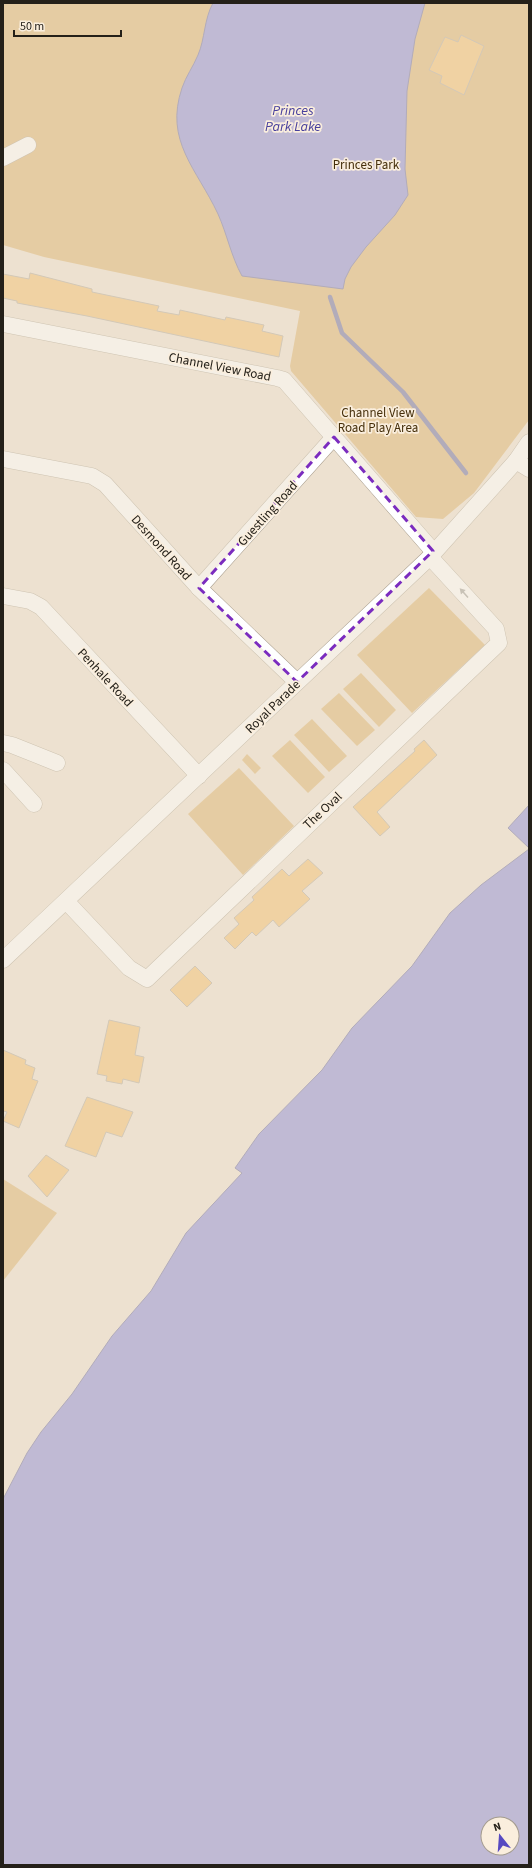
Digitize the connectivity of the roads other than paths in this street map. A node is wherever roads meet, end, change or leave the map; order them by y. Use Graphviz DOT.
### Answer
graph roads {
  1 [pos="28,145"];
  2 [pos="3,158"];
  3 [pos="3,324"];
  4 [pos="334,437"];
  5 [pos="529,442"];
  6 [pos="3,459"];
  7 [pos="522,465"];
  8 [pos="432,554"];
  9 [pos="199,588"];
  10 [pos="3,596"];
  11 [pos="297,682"];
  12 [pos="3,743"];
  13 [pos="57,763"];
  14 [pos="3,770"];
  15 [pos="199,776"];
  16 [pos="34,804"];
  17 [pos="66,902"];
  18 [pos="3,960"];
  1 -- 2 [label="street"];
  3 -- 4 [label="street, Channel View Road"];
  4 -- 8 [label="street, Channel View Road"];
  4 -- 9 [label="street, Guestling Road"];
  5 -- 7 [label="street, Royal Parade"];
  6 -- 9 [label="street, Desmond Road"];
  7 -- 8 [label="street, Royal Parade"];
  8 -- 11 [label="street, Royal Parade"];
  17 -- 8 [label="street, The Oval, one-way"];
  9 -- 11 [label="street, Desmond Road"];
  10 -- 15 [label="street, Penhale Road"];
  11 -- 15 [label="street, Royal Parade"];
  12 -- 13 [label="street"];
  14 -- 16 [label="street"];
  15 -- 17 [label="street, Royal Parade"];
  17 -- 18 [label="street, Royal Parade"];
}
